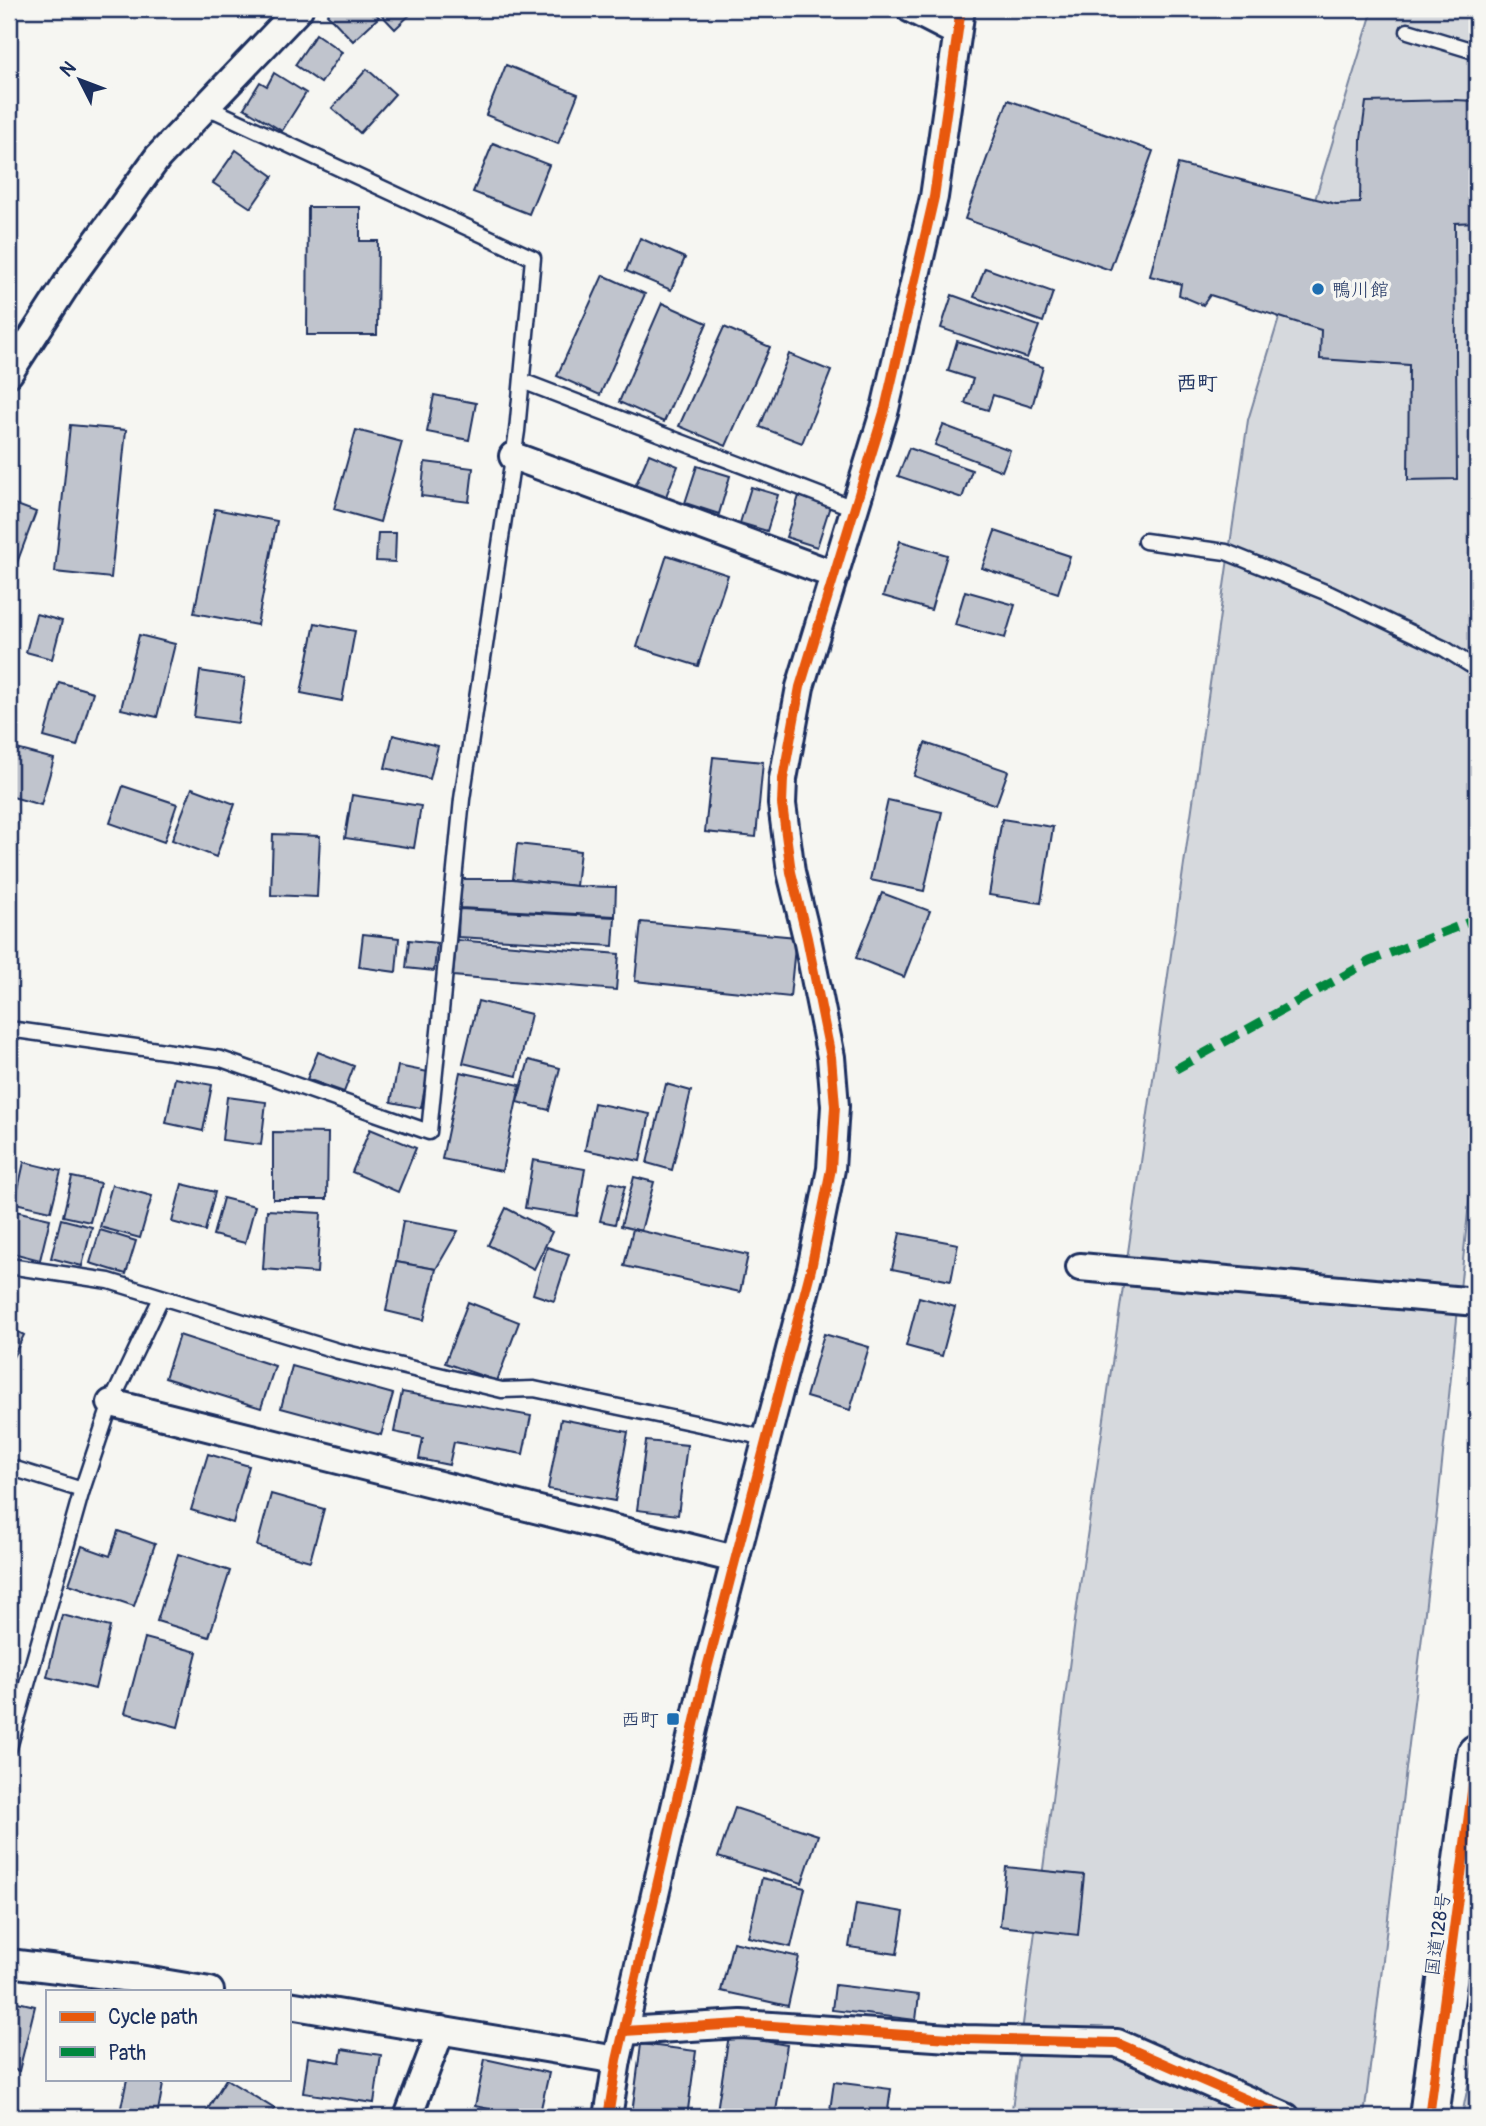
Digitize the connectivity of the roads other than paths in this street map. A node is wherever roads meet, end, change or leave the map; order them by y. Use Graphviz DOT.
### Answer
graph roads {
  1 [pos="911,9"];
  2 [pos="282,14"];
  3 [pos="959,20"];
  4 [pos="1408,31"];
  5 [pos="1477,52"];
  6 [pos="205,106"];
  7 [pos="9,373"];
  8 [pos="522,382"];
  9 [pos="513,456"];
  10 [pos="856,509"];
  11 [pos="1145,541"];
  12 [pos="835,575"];
  13 [pos="1477,670"];
  14 [pos="9,1029"];
  15 [pos="9,1266"];
  16 [pos="1080,1268"];
  17 [pos="161,1298"];
  18 [pos="1477,1301"];
  19 [pos="111,1403"];
  20 [pos="766,1438"];
  21 [pos="9,1467"];
  22 [pos="82,1490"];
  23 [pos="735,1559"];
  24 [pos="9,1748"];
  25 [pos="1477,1754"];
  26 [pos="9,1963"];
  27 [pos="204,1990"];
  28 [pos="290,2005"];
  29 [pos="441,2030"];
  30 [pos="624,2031"];
  31 [pos="617,2060"];
  32 [pos="408,2117"];
  33 [pos="608,2117"];
  34 [pos="1286,2117"];
  35 [pos="1429,2117"];
  1 -- 3 [label="street"];
  2 -- 6 [label="street"];
  3 -- 10 [label="street"];
  4 -- 5 [label="lane"];
  6 -- 7 [label="street"];
  6 -- 8 [label="lane"];
  8 -- 9 [label="lane"];
  8 -- 10 [label="lane"];
  9 -- 12 [label="street"];
  9 -- 14 [label="lane"];
  10 -- 12 [label="street"];
  11 -- 13 [label="lane"];
  12 -- 20 [label="street"];
  15 -- 17 [label="lane"];
  16 -- 18 [label="street"];
  17 -- 19 [label="lane"];
  17 -- 20 [label="lane"];
  19 -- 22 [label="lane"];
  19 -- 23 [label="street"];
  20 -- 23 [label="street"];
  21 -- 22 [label="lane"];
  22 -- 24 [label="lane"];
  23 -- 30 [label="street"];
  25 -- 35 [label="highway, 国道128号"];
  26 -- 27 [label="street"];
  28 -- 29 [label="street"];
  29 -- 31 [label="street"];
  29 -- 32 [label="street"];
  30 -- 31 [label="street"];
  30 -- 34 [label="street"];
  31 -- 33 [label="street"];
}
